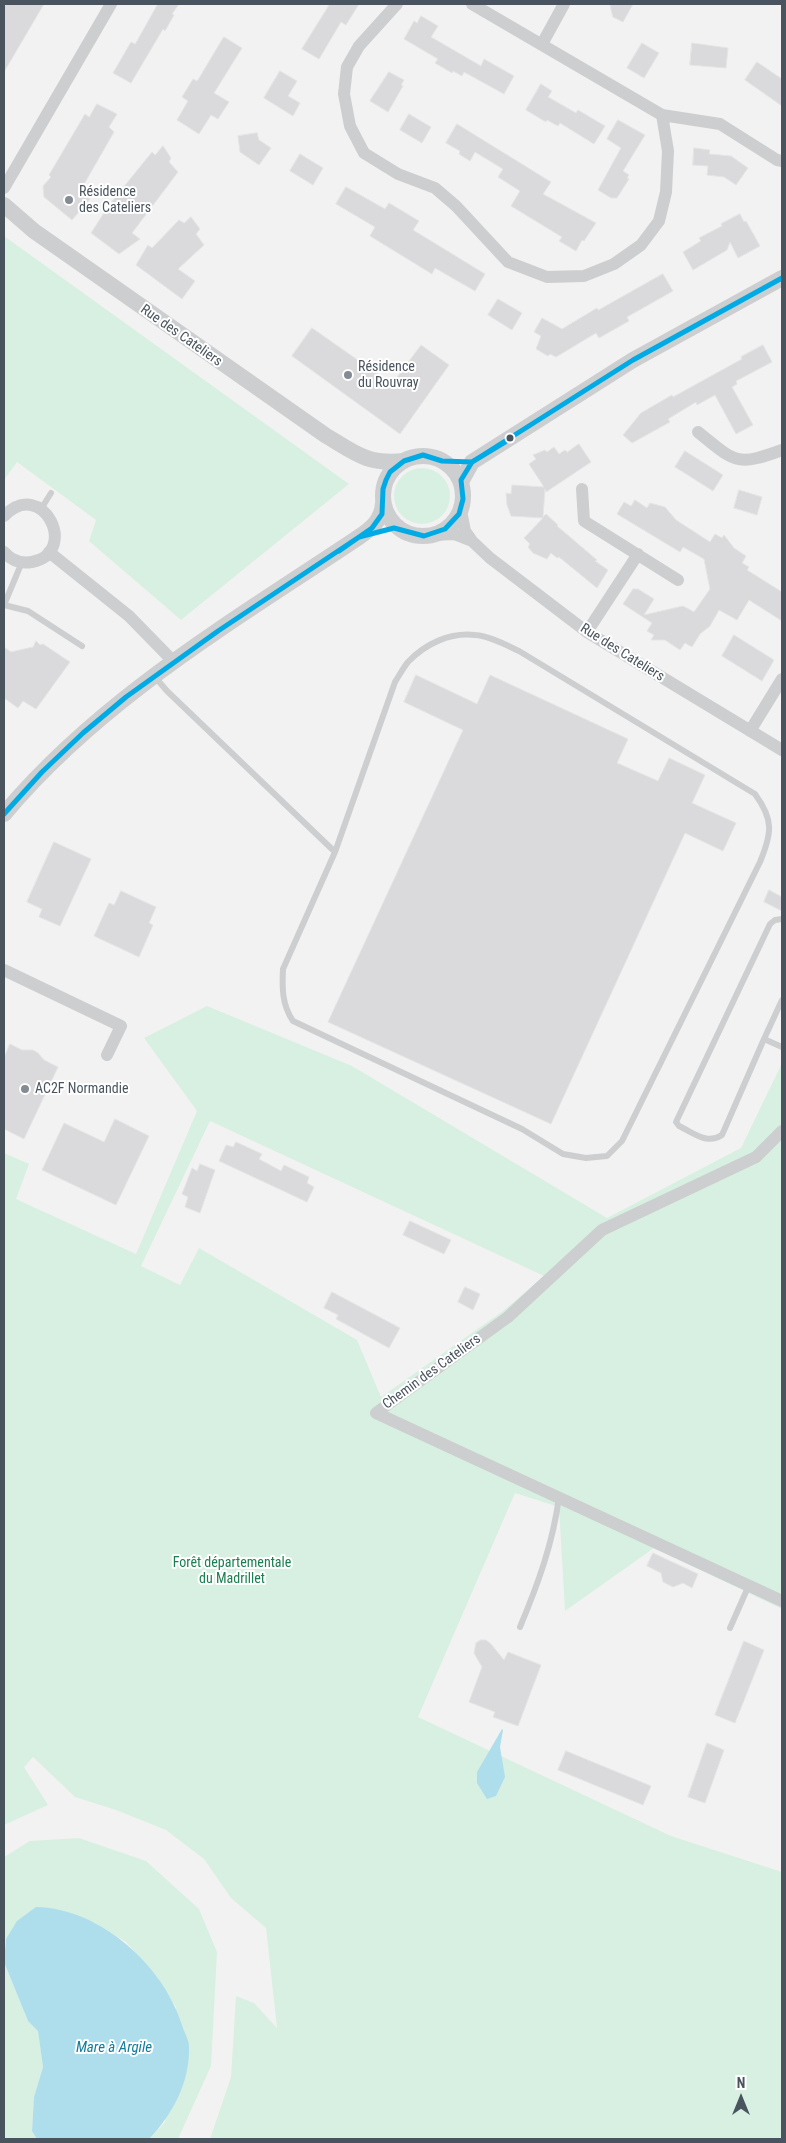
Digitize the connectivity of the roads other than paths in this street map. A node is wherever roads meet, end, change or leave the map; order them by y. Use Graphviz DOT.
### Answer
graph roads {
  1 [pos="111,4"];
  2 [pos="397,4"];
  3 [pos="472,4"];
  4 [pos="564,4"];
  5 [pos="542,44"];
  6 [pos="662,115"];
  7 [pos="782,161"];
  8 [pos="4,188"];
  9 [pos="4,205"];
  10 [pos="782,278"];
  11 [pos="698,432"];
  12 [pos="782,450"];
  13 [pos="364,459"];
  14 [pos="404,461"];
  15 [pos="442,461"];
  16 [pos="472,462"];
  17 [pos="461,482"];
  18 [pos="582,489"];
  19 [pos="51,493"];
  20 [pos="383,496"];
  21 [pos="41,509"];
  22 [pos="460,510"];
  23 [pos="6,511"];
  24 [pos="399,528"];
  25 [pos="433,535"];
  26 [pos="359,537"];
  27 [pos="472,541"];
  28 [pos="4,552"];
  29 [pos="49,552"];
  30 [pos="638,554"];
  31 [pos="22,562"];
  32 [pos="678,580"];
  33 [pos="4,605"];
  34 [pos="587,632"];
  35 [pos="82,646"];
  36 [pos="173,661"];
  37 [pos="154,676"];
  38 [pos="782,679"];
  39 [pos="750,731"];
  40 [pos="782,750"];
  41 [pos="4,814"];
  42 [pos="335,852"];
  43 [pos="782,919"];
  44 [pos="4,970"];
  45 [pos="782,1000"];
  46 [pos="764,1039"];
  47 [pos="782,1047"];
  48 [pos="107,1055"];
  49 [pos="782,1131"];
  50 [pos="560,1497"];
  51 [pos="754,1587"];
  52 [pos="782,1601"];
  53 [pos="520,1627"];
  54 [pos="730,1628"];
  1 -- 8 [label="street"];
  2 -- 6 [label="street"];
  3 -- 5 [label="street"];
  4 -- 5 [label="street"];
  5 -- 6 [label="street"];
  6 -- 7 [label="street"];
  9 -- 13 [label="street, Rue des Cateliers"];
  10 -- 16 [label="street"];
  11 -- 12 [label="street"];
  13 -- 14 [label="street, Rue des Cateliers"];
  13 -- 20 [label="street, Rue des Cateliers"];
  14 -- 15 [label="street"];
  14 -- 20 [label="street"];
  15 -- 16 [label="street"];
  15 -- 17 [label="street"];
  16 -- 17 [label="street"];
  17 -- 22 [label="street"];
  18 -- 30 [label="street"];
  19 -- 21 [label="lane"];
  20 -- 24 [label="street"];
  20 -- 26 [label="street"];
  21 -- 23 [label="street"];
  21 -- 29 [label="street"];
  22 -- 25 [label="street"];
  22 -- 27 [label="street, Rue des Cateliers"];
  24 -- 25 [label="street"];
  24 -- 26 [label="street"];
  25 -- 27 [label="street, Rue des Cateliers"];
  26 -- 36 [label="street"];
  27 -- 34 [label="street, Rue des Cateliers"];
  28 -- 31 [label="street"];
  29 -- 31 [label="street"];
  29 -- 36 [label="street"];
  30 -- 32 [label="street"];
  30 -- 34 [label="street"];
  31 -- 33 [label="lane"];
  33 -- 35 [label="lane"];
  34 -- 39 [label="street, Rue des Cateliers"];
  36 -- 37 [label="street"];
  37 -- 41 [label="street"];
  37 -- 42 [label="lane"];
  38 -- 39 [label="street"];
  39 -- 40 [label="street, Rue des Cateliers"];
  42 -- 42 [label="lane"];
  43 -- 46 [label="lane"];
  44 -- 48 [label="street"];
  45 -- 46 [label="lane"];
  46 -- 47 [label="lane"];
  49 -- 50 [label="street, Chemin des Cateliers"];
  50 -- 51 [label="street, Chemin des Cateliers"];
  50 -- 53 [label="lane"];
  51 -- 52 [label="street, Chemin des Cateliers"];
  51 -- 54 [label="lane"];
}
